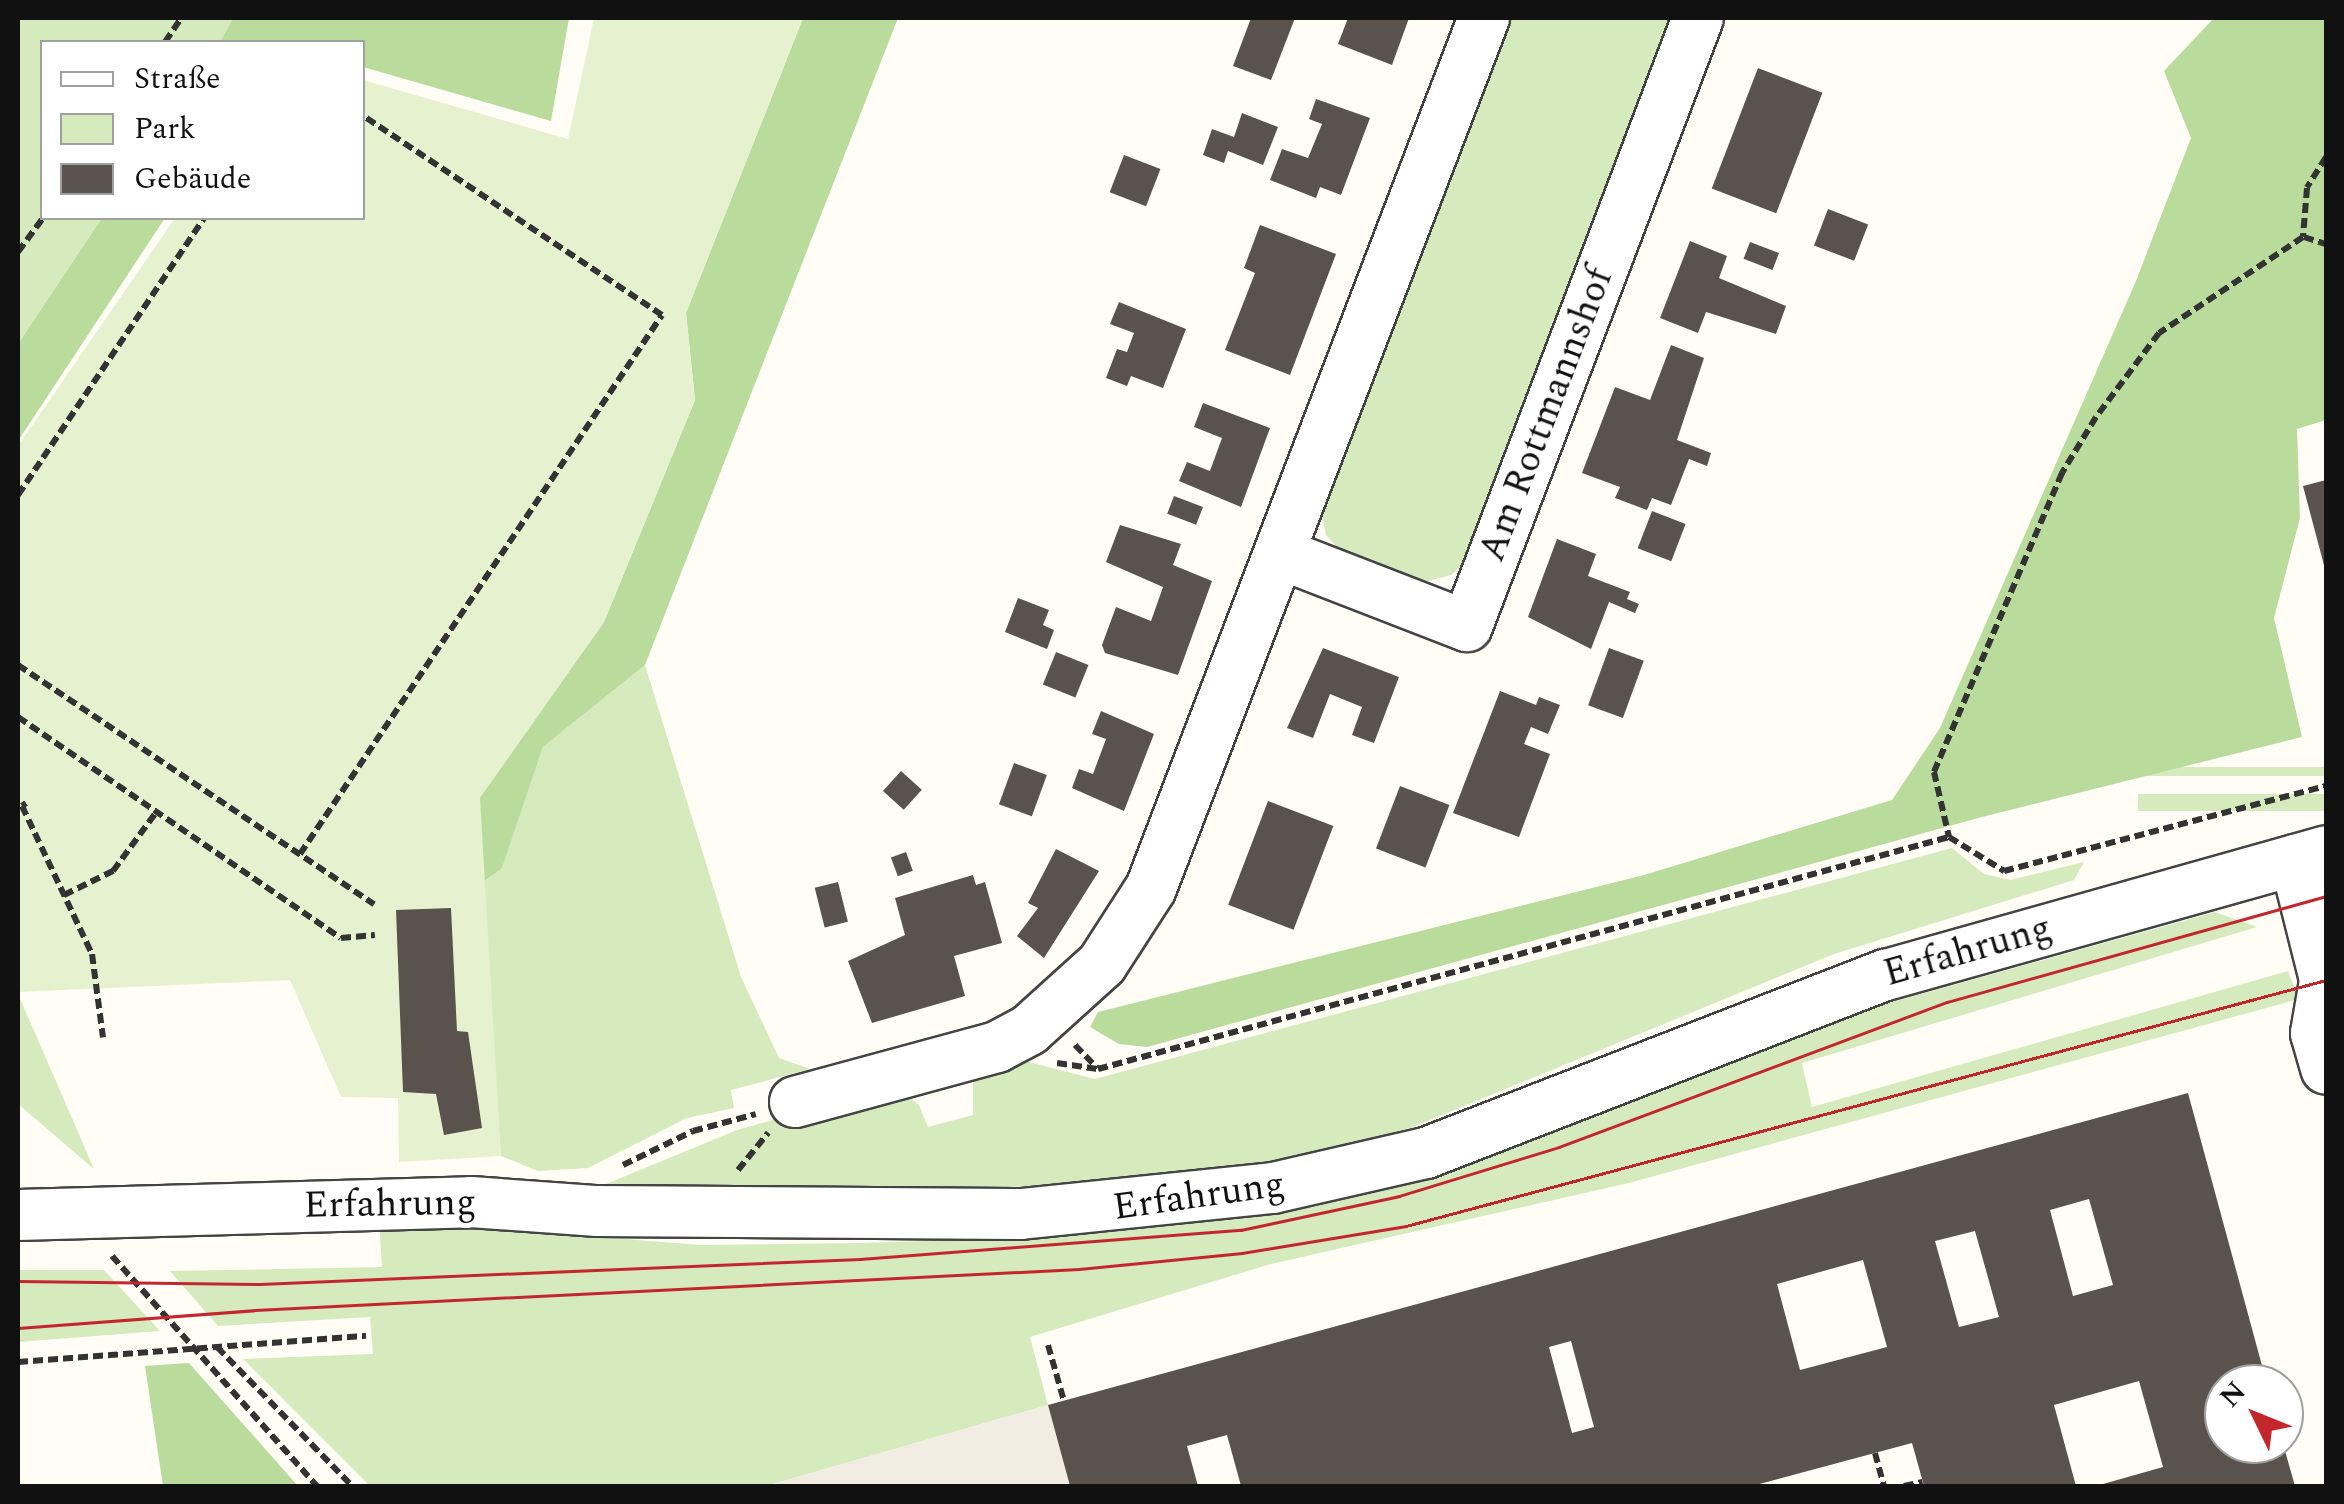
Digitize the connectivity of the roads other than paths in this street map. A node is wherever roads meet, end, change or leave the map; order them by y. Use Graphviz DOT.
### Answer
graph roads {
  1 [pos="1484,18"];
  2 [pos="1698,18"];
  3 [pos="1281,554"];
  4 [pos="2310,855"];
  5 [pos="2326,982"];
  6 [pos="2326,1069"];
  7 [pos="795,1102"];
  8 [pos="18,1215"];
  1 -- 3 [label="street"];
  2 -- 3 [label="street, Am Rottmannshof"];
  3 -- 7 [label="street"];
  4 -- 5 [label="street"];
  4 -- 8 [label="street, Erfahrung"];
  5 -- 6 [label="street"];
}
